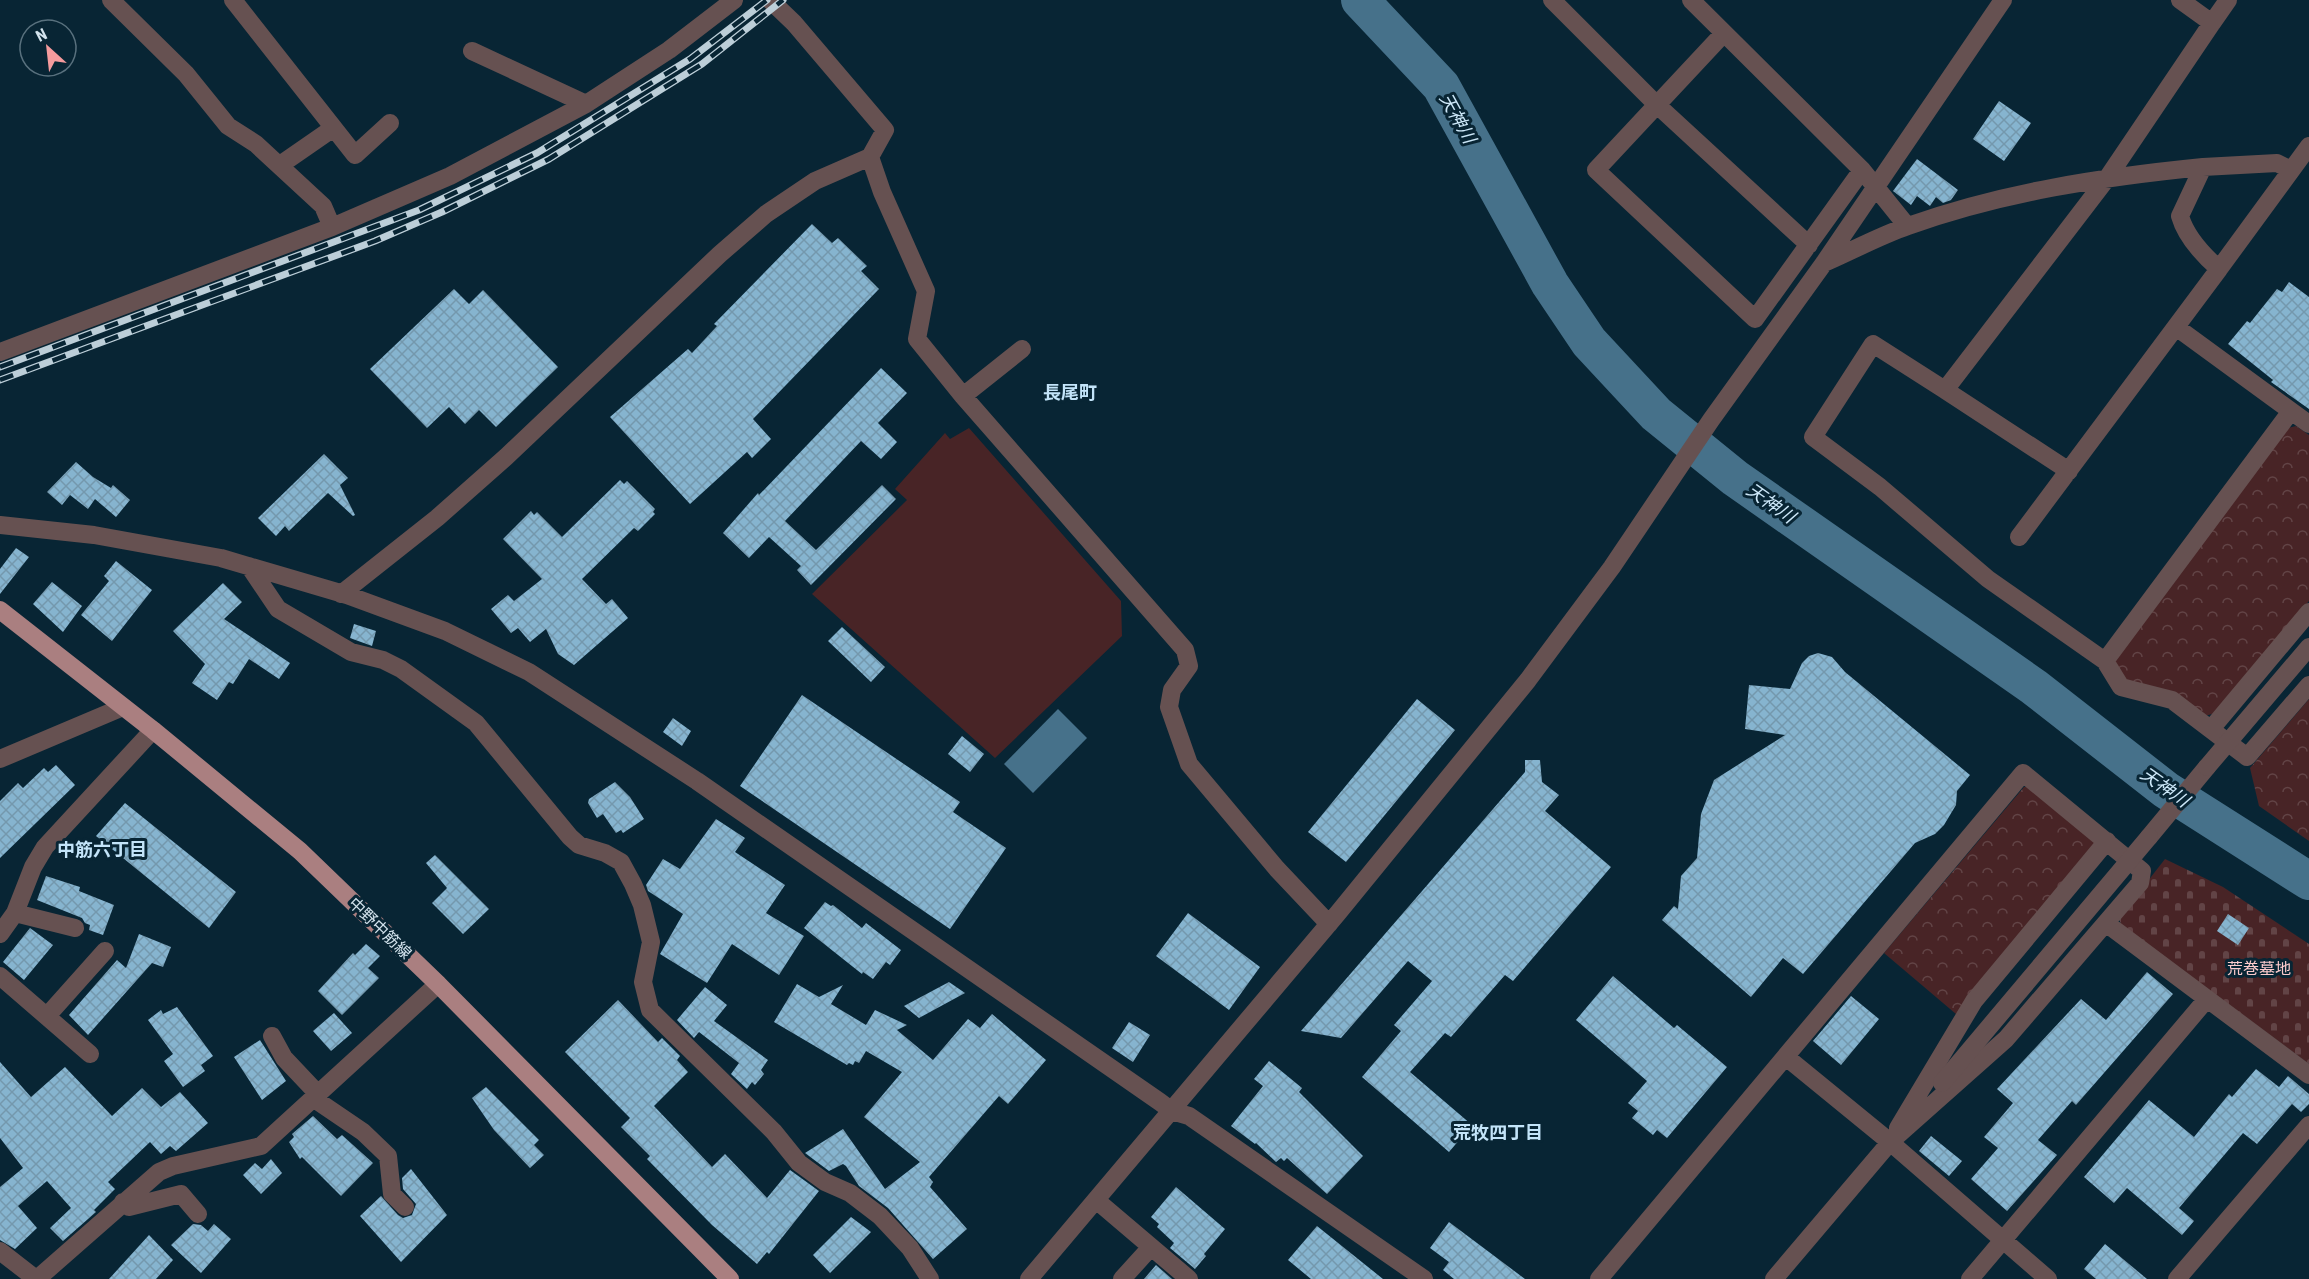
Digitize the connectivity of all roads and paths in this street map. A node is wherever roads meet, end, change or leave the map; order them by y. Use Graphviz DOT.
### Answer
graph roads {
  1 [pos="111,0"];
  2 [pos="232,0"];
  3 [pos="734,0"];
  4 [pos="770,0"];
  5 [pos="1552,0"];
  6 [pos="1691,0"];
  7 [pos="2003,0"];
  8 [pos="2180,0"];
  9 [pos="2228,0"];
  10 [pos="2212,23"];
  11 [pos="1724,33"];
  12 [pos="472,51"];
  13 [pos="586,104"];
  14 [pos="1656,104"];
  15 [pos="390,123"];
  16 [pos="332,129"];
  17 [pos="2309,146"];
  18 [pos="870,157"];
  19 [pos="280,165"];
  20 [pos="2203,167"];
  21 [pos="1862,170"];
  22 [pos="2291,170"];
  23 [pos="2108,177"];
  24 [pos="1876,187"];
  25 [pos="1907,226"];
  26 [pos="332,227"];
  27 [pos="1809,245"];
  28 [pos="1824,263"];
  29 [pos="2219,269"];
  30 [pos="2176,327"];
  31 [pos="1022,349"];
  32 [pos="0,352"];
  33 [pos="1945,390"];
  34 [pos="963,396"];
  35 [pos="2291,411"];
  36 [pos="2309,424"];
  37 [pos="2069,471"];
  38 [pos="0,525"];
  39 [pos="2019,537"];
  40 [pos="249,566"];
  41 [pos="341,594"];
  42 [pos="0,610"];
  43 [pos="2309,612"];
  44 [pos="2309,647"];
  45 [pos="2104,661"];
  46 [pos="2309,685"];
  47 [pos="123,707"];
  48 [pos="2211,729"];
  49 [pos="153,730"];
  50 [pos="0,759"];
  51 [pos="2107,841"];
  52 [pos="15,913"];
  53 [pos="1329,924"];
  54 [pos="2107,924"];
  55 [pos="75,928"];
  56 [pos="0,934"];
  57 [pos="105,951"];
  58 [pos="0,976"];
  59 [pos="438,984"];
  60 [pos="2206,1000"];
  61 [pos="47,1016"];
  62 [pos="272,1036"];
  63 [pos="90,1054"];
  64 [pos="1786,1058"];
  65 [pos="2309,1075"];
  66 [pos="315,1096"];
  67 [pos="1172,1111"];
  68 [pos="2309,1125"];
  69 [pos="1890,1142"];
  70 [pos="1096,1200"];
  71 [pos="123,1202"];
  72 [pos="405,1207"];
  73 [pos="198,1214"];
  74 [pos="2003,1240"];
  75 [pos="1151,1247"];
  76 [pos="0,1251"];
  77 [pos="36,1279"];
  78 [pos="730,1279"];
  79 [pos="930,1279"];
  80 [pos="1029,1279"];
  81 [pos="1122,1279"];
  82 [pos="1189,1279"];
  83 [pos="1424,1279"];
  84 [pos="1599,1279"];
  85 [pos="1774,1279"];
  86 [pos="1970,1279"];
  87 [pos="2048,1279"];
  88 [pos="2177,1279"];
  1 -- 19 [label="street"];
  2 -- 16 [label="street"];
  3 -- 13 [label="street"];
  4 -- 18 [label="street"];
  5 -- 14 [label="street"];
  6 -- 11 [label="street"];
  7 -- 24 [label="street"];
  8 -- 10 [label="street"];
  9 -- 10 [label="street"];
  10 -- 23 [label="street"];
  11 -- 14 [label="street"];
  11 -- 21 [label="street"];
  12 -- 13 [label="street"];
  13 -- 26 [label="street"];
  14 -- 27 [label="street"];
  14 -- 27 [label="street"];
  15 -- 16 [label="street"];
  16 -- 19 [label="street"];
  17 -- 22 [label="street"];
  18 -- 34 [label="street"];
  18 -- 41 [label="street"];
  19 -- 26 [label="street"];
  20 -- 22 [label="street"];
  20 -- 23 [label="street"];
  20 -- 29 [label="street"];
  21 -- 24 [label="street"];
  21 -- 27 [label="street"];
  22 -- 29 [label="street"];
  23 -- 25 [label="street"];
  23 -- 33 [label="street"];
  24 -- 25 [label="street"];
  24 -- 28 [label="street"];
  25 -- 28 [label="street"];
  26 -- 32 [label="street"];
  28 -- 53 [label="street"];
  29 -- 30 [label="street"];
  30 -- 35 [label="street"];
  30 -- 37 [label="street"];
  31 -- 34 [label="street"];
  33 -- 37 [label="street"];
  33 -- 45 [label="street"];
  34 -- 53 [label="street"];
  35 -- 36 [label="street"];
  35 -- 45 [label="street"];
  37 -- 39 [label="street"];
  38 -- 40 [label="street"];
  40 -- 41 [label="street"];
  40 -- 79 [label="street"];
  41 -- 67 [label="street"];
  42 -- 47 [label="main road, 中野中筋線"];
  43 -- 48 [label="street"];
  44 -- 69 [label="street, bridge"];
  45 -- 48 [label="street"];
  46 -- 48 [label="street"];
  47 -- 49 [label="main road, 中野中筋線"];
  47 -- 50 [label="street"];
  49 -- 52 [label="street"];
  49 -- 59 [label="main road, 中野中筋線"];
  51 -- 54 [label="street"];
  51 -- 64 [label="street"];
  51 -- 69 [label="street"];
  52 -- 55 [label="street"];
  52 -- 56 [label="street"];
  53 -- 67 [label="street"];
  54 -- 60 [label="street"];
  54 -- 69 [label="street"];
  57 -- 61 [label="street"];
  58 -- 61 [label="street"];
  59 -- 66 [label="street"];
  59 -- 78 [label="main road, 中野中筋線"];
  60 -- 65 [label="street"];
  60 -- 74 [label="street"];
  61 -- 63 [label="street"];
  62 -- 66 [label="street"];
  64 -- 69 [label="street"];
  64 -- 84 [label="street"];
  66 -- 71 [label="street"];
  66 -- 72 [label="street"];
  67 -- 70 [label="street"];
  67 -- 83 [label="street"];
  68 -- 88 [label="street"];
  69 -- 74 [label="street"];
  69 -- 85 [label="street"];
  70 -- 75 [label="street"];
  70 -- 80 [label="street"];
  71 -- 73 [label="street"];
  71 -- 77 [label="street"];
  74 -- 86 [label="street"];
  74 -- 87 [label="street"];
  75 -- 81 [label="street"];
  75 -- 82 [label="street"];
  76 -- 77 [label="street"];
}
